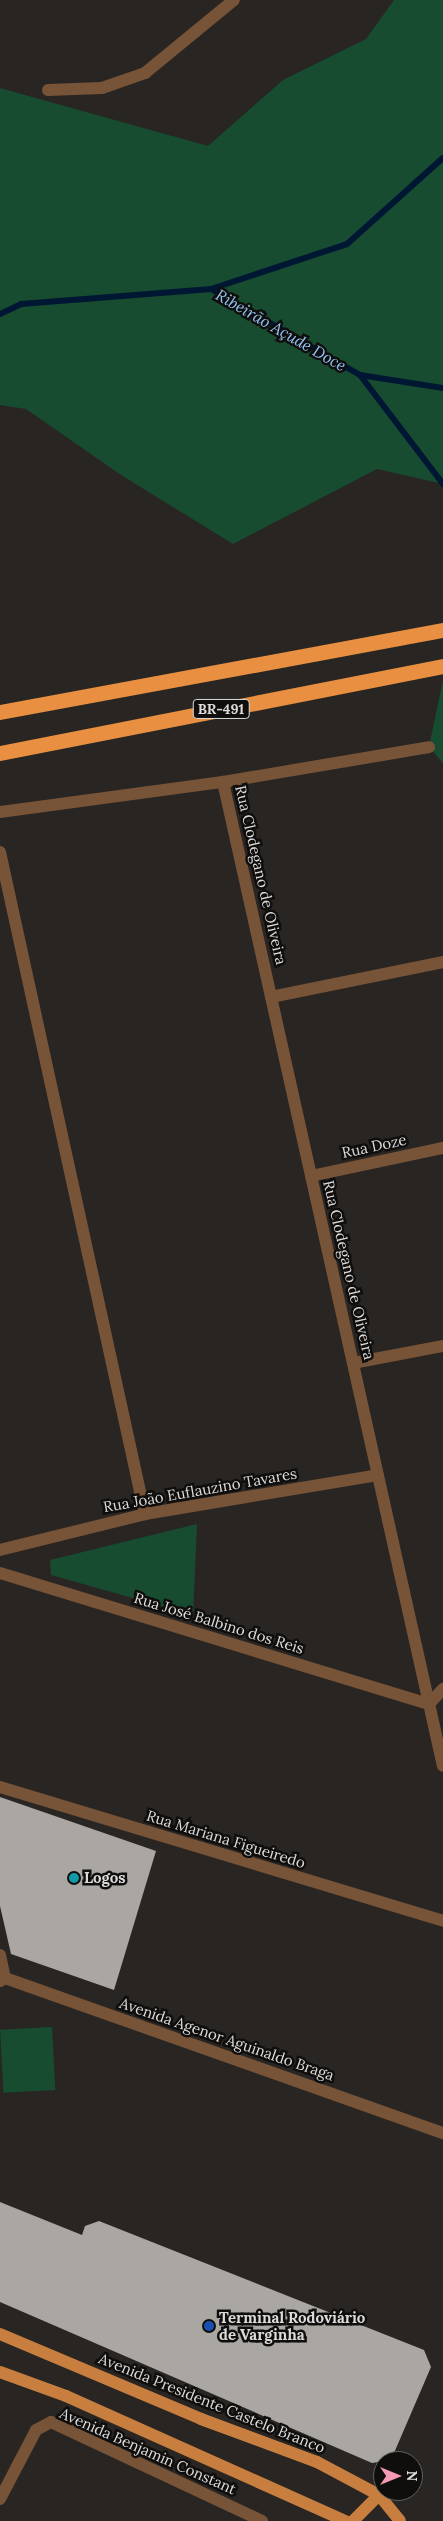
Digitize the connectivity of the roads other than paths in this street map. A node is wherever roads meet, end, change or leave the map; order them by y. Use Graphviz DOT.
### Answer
graph roads {
  1 [pos="234,0"];
  2 [pos="48,90"];
  3 [pos="443,630"];
  4 [pos="443,666"];
  5 [pos="0,712"];
  6 [pos="429,747"];
  7 [pos="0,753"];
  8 [pos="223,782"];
  9 [pos="0,812"];
  10 [pos="0,852"];
  11 [pos="443,962"];
  12 [pos="271,997"];
  13 [pos="443,1148"];
  14 [pos="311,1176"];
  15 [pos="443,1346"];
  16 [pos="353,1363"];
  17 [pos="378,1476"];
  18 [pos="145,1514"];
  19 [pos="0,1550"];
  20 [pos="0,1573"];
  21 [pos="443,1688"];
  22 [pos="429,1704"];
  23 [pos="443,1766"];
  24 [pos="0,1787"];
  25 [pos="443,1921"];
  26 [pos="0,1955"];
  27 [pos="2,1980"];
  28 [pos="443,2133"];
  29 [pos="0,2334"];
  30 [pos="0,2372"];
  31 [pos="373,2492"];
  32 [pos="0,2498"];
  33 [pos="373,2501"];
  34 [pos="384,2501"];
  35 [pos="262,2521"];
  36 [pos="346,2521"];
  37 [pos="353,2521"];
  38 [pos="400,2521"];
  1 -- 2 [label="street"];
  3 -- 5 [label="highway, BR-491"];
  4 -- 7 [label="highway, BR-491"];
  6 -- 8 [label="street"];
  8 -- 9 [label="street"];
  8 -- 12 [label="street, Rua Clodegano de Oliveira"];
  10 -- 18 [label="street"];
  11 -- 12 [label="street"];
  12 -- 14 [label="street, Rua Clodegano de Oliveira"];
  13 -- 14 [label="street, Rua Doze"];
  14 -- 16 [label="street, Rua Clodegano de Oliveira"];
  15 -- 16 [label="street"];
  16 -- 17 [label="street, Rua Clodegano de Oliveira"];
  17 -- 18 [label="street, Rua João Euflauzino Tavares"];
  17 -- 22 [label="street, Rua Clodegano de Oliveira"];
  18 -- 19 [label="street, Rua João Euflauzino Tavares"];
  20 -- 22 [label="street, Rua José Balbino dos Reis"];
  21 -- 22 [label="street"];
  22 -- 23 [label="street, Rua Clodegano de Oliveira"];
  24 -- 25 [label="street, Rua Mariana Figueiredo"];
  26 -- 27 [label="street"];
  27 -- 28 [label="street, Avenida Agenor Aguinaldo Braga"];
  29 -- 31 [label="main road, Avenida Presidente Castelo Branco"];
  30 -- 36 [label="main road"];
  32 -- 35 [label="street, Avenida Benjamin Constant"];
  33 -- 37 [label="main road"];
  34 -- 38 [label="main road, Avenida Presidente Castelo Branco"];
}
